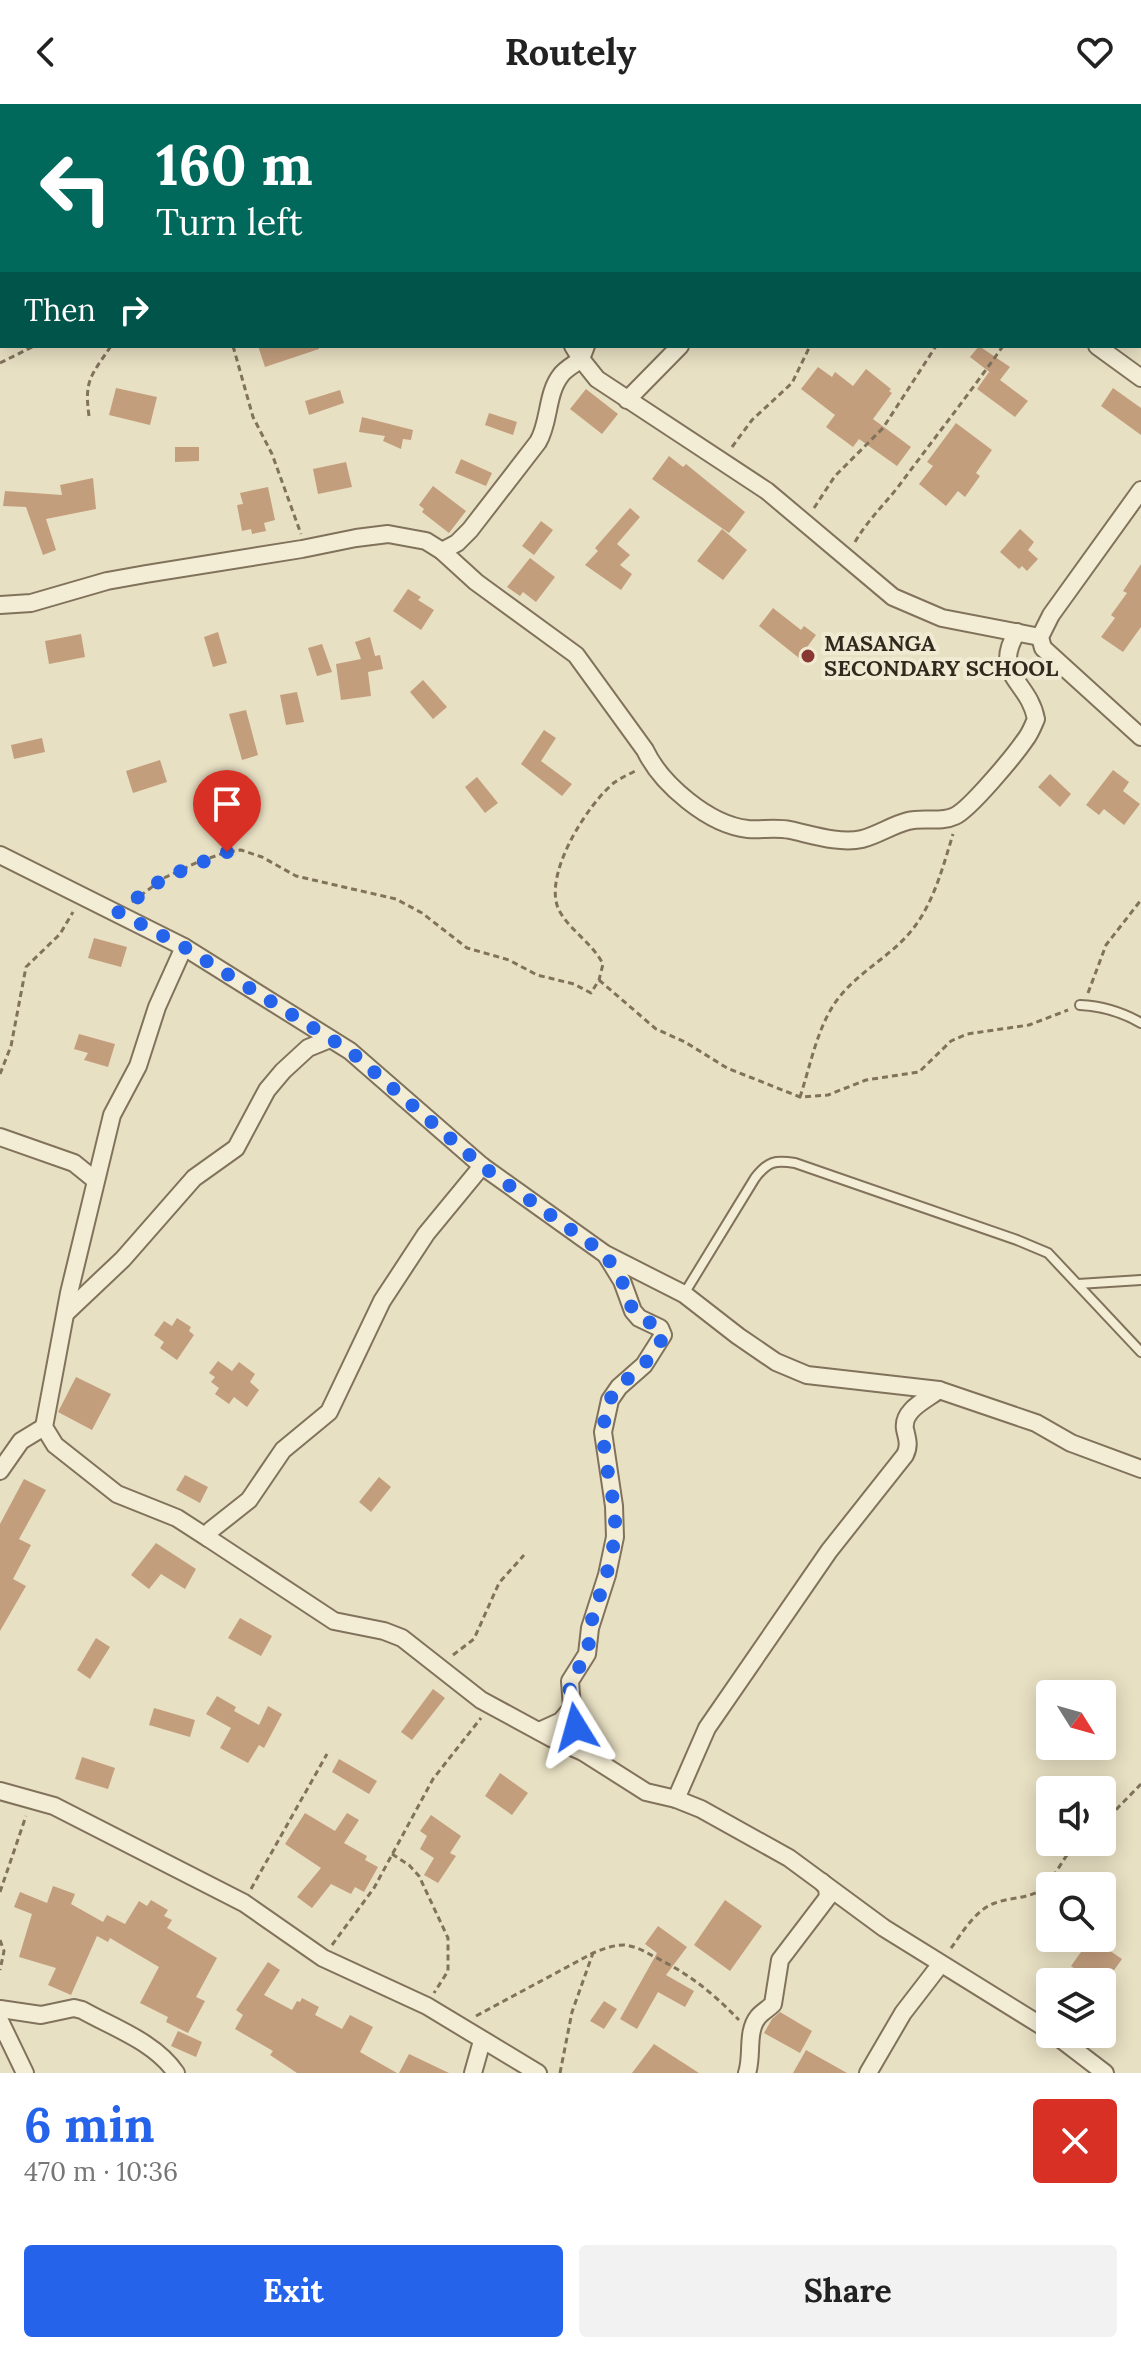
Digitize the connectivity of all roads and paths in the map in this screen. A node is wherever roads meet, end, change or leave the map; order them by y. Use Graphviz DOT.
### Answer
graph roads {
  1 [pos="30,348"];
  2 [pos="110,348"];
  3 [pos="234,348"];
  4 [pos="678,348"];
  5 [pos="809,348"];
  6 [pos="935,348"];
  7 [pos="1002,348"];
  8 [pos="1100,348"];
  9 [pos="580,350"];
  10 [pos="0,363"];
  11 [pos="1141,378"];
  12 [pos="627,400"];
  13 [pos="89,416"];
  14 [pos="722,459"];
  15 [pos="1141,490"];
  16 [pos="805,521"];
  17 [pos="470,530"];
  18 [pos="302,549"];
  19 [pos="442,551"];
  20 [pos="845,559"];
  21 [pos="464,570"];
  22 [pos="0,605"];
  23 [pos="1017,632"];
  24 [pos="1040,637"];
  25 [pos="1141,737"];
  26 [pos="651,763"];
  27 [pos="958,814"];
  28 [pos="0,855"];
  29 [pos="82,894"];
  30 [pos="1141,900"];
  31 [pos="118,912"];
  32 [pos="184,947"];
  33 [pos="599,980"];
  34 [pos="1080,1005"];
  35 [pos="1141,1023"];
  36 [pos="330,1039"];
  37 [pos="0,1074"];
  38 [pos="800,1097"];
  39 [pos="0,1137"];
  40 [pos="482,1166"];
  41 [pos="95,1180"];
  42 [pos="605,1254"];
  43 [pos="1141,1280"];
  44 [pos="1078,1284"];
  45 [pos="684,1294"];
  46 [pos="66,1314"];
  47 [pos="1141,1352"];
  48 [pos="939,1390"];
  49 [pos="44,1427"];
  50 [pos="1141,1469"];
  51 [pos="0,1471"];
  52 [pos="208,1538"];
  53 [pos="524,1555"];
  54 [pos="425,1656"];
  55 [pos="491,1705"];
  56 [pos="572,1708"];
  57 [pos="539,1731"];
  58 [pos="583,1752"];
  59 [pos="327,1754"];
  60 [pos="1141,1784"];
  61 [pos="0,1791"];
  62 [pos="676,1799"];
  63 [pos="32,1800"];
  64 [pos="1116,1810"];
  65 [pos="392,1854"];
  66 [pos="1066,1856"];
  67 [pos="822,1882"];
  68 [pos="0,1892"];
  69 [pos="244,1903"];
  70 [pos="0,1940"];
  71 [pos="593,1953"];
  72 [pos="323,1958"];
  73 [pos="940,1965"];
  74 [pos="0,1970"];
  75 [pos="431,2008"];
  76 [pos="0,2009"];
  77 [pos="0,2021"];
  78 [pos="1036,2023"];
  79 [pos="464,2029"];
  80 [pos="752,2035"];
  81 [pos="482,2041"];
  82 [pos="1072,2048"];
  83 [pos="25,2073"];
  84 [pos="176,2073"];
  85 [pos="473,2073"];
  86 [pos="538,2073"];
  87 [pos="560,2073"];
  88 [pos="747,2073"];
  89 [pos="868,2073"];
  90 [pos="1105,2073"];
  1 -- 10 [label="path"];
  2 -- 13 [label="path"];
  3 -- 18 [label="path"];
  4 -- 12 [label="street"];
  5 -- 14 [label="path"];
  6 -- 16 [label="path"];
  7 -- 20 [label="path"];
  8 -- 11 [label="street"];
  9 -- 12 [label="street"];
  9 -- 17 [label="street"];
  12 -- 14 [label="street"];
  14 -- 16 [label="street"];
  15 -- 24 [label="street"];
  16 -- 20 [label="street"];
  17 -- 19 [label="street"];
  17 -- 21 [label="street"];
  18 -- 19 [label="street"];
  18 -- 22 [label="street"];
  19 -- 21 [label="street"];
  20 -- 23 [label="street"];
  21 -- 26 [label="street"];
  23 -- 24 [label="street"];
  23 -- 27 [label="street"];
  24 -- 25 [label="street"];
  26 -- 27 [label="street"];
  26 -- 33 [label="path"];
  27 -- 38 [label="path"];
  28 -- 29 [label="street"];
  29 -- 31 [label="street"];
  29 -- 37 [label="path"];
  30 -- 34 [label="path"];
  31 -- 32 [label="street"];
  31 -- 33 [label="path"];
  32 -- 36 [label="street"];
  32 -- 41 [label="street"];
  33 -- 38 [label="path"];
  34 -- 35 [label="lane"];
  34 -- 38 [label="path"];
  36 -- 40 [label="street"];
  36 -- 46 [label="street"];
  39 -- 41 [label="street"];
  40 -- 42 [label="street"];
  40 -- 52 [label="street"];
  41 -- 46 [label="street"];
  42 -- 45 [label="street"];
  42 -- 56 [label="street"];
  43 -- 44 [label="lane"];
  44 -- 45 [label="lane"];
  44 -- 47 [label="lane"];
  45 -- 48 [label="street"];
  46 -- 49 [label="street"];
  48 -- 50 [label="street"];
  48 -- 62 [label="street"];
  49 -- 51 [label="street"];
  49 -- 52 [label="street"];
  52 -- 54 [label="street"];
  53 -- 54 [label="path"];
  54 -- 55 [label="street"];
  55 -- 57 [label="street"];
  55 -- 65 [label="path"];
  56 -- 57 [label="street"];
  56 -- 58 [label="street"];
  57 -- 58 [label="street"];
  58 -- 62 [label="street"];
  59 -- 69 [label="path"];
  60 -- 64 [label="path"];
  61 -- 63 [label="street"];
  62 -- 67 [label="street"];
  63 -- 68 [label="path"];
  63 -- 69 [label="street"];
  65 -- 72 [label="path"];
  65 -- 75 [label="path"];
  66 -- 73 [label="path"];
  67 -- 73 [label="street"];
  67 -- 80 [label="street"];
  69 -- 72 [label="street"];
  70 -- 74 [label="path"];
  71 -- 79 [label="path"];
  71 -- 80 [label="path"];
  71 -- 87 [label="path"];
  72 -- 75 [label="street"];
  73 -- 78 [label="street"];
  73 -- 89 [label="street"];
  75 -- 79 [label="street"];
  76 -- 84 [label="street"];
  77 -- 83 [label="street"];
  79 -- 81 [label="street"];
  80 -- 88 [label="street"];
  81 -- 85 [label="street"];
  81 -- 86 [label="street"];
  82 -- 90 [label="street"];
}
